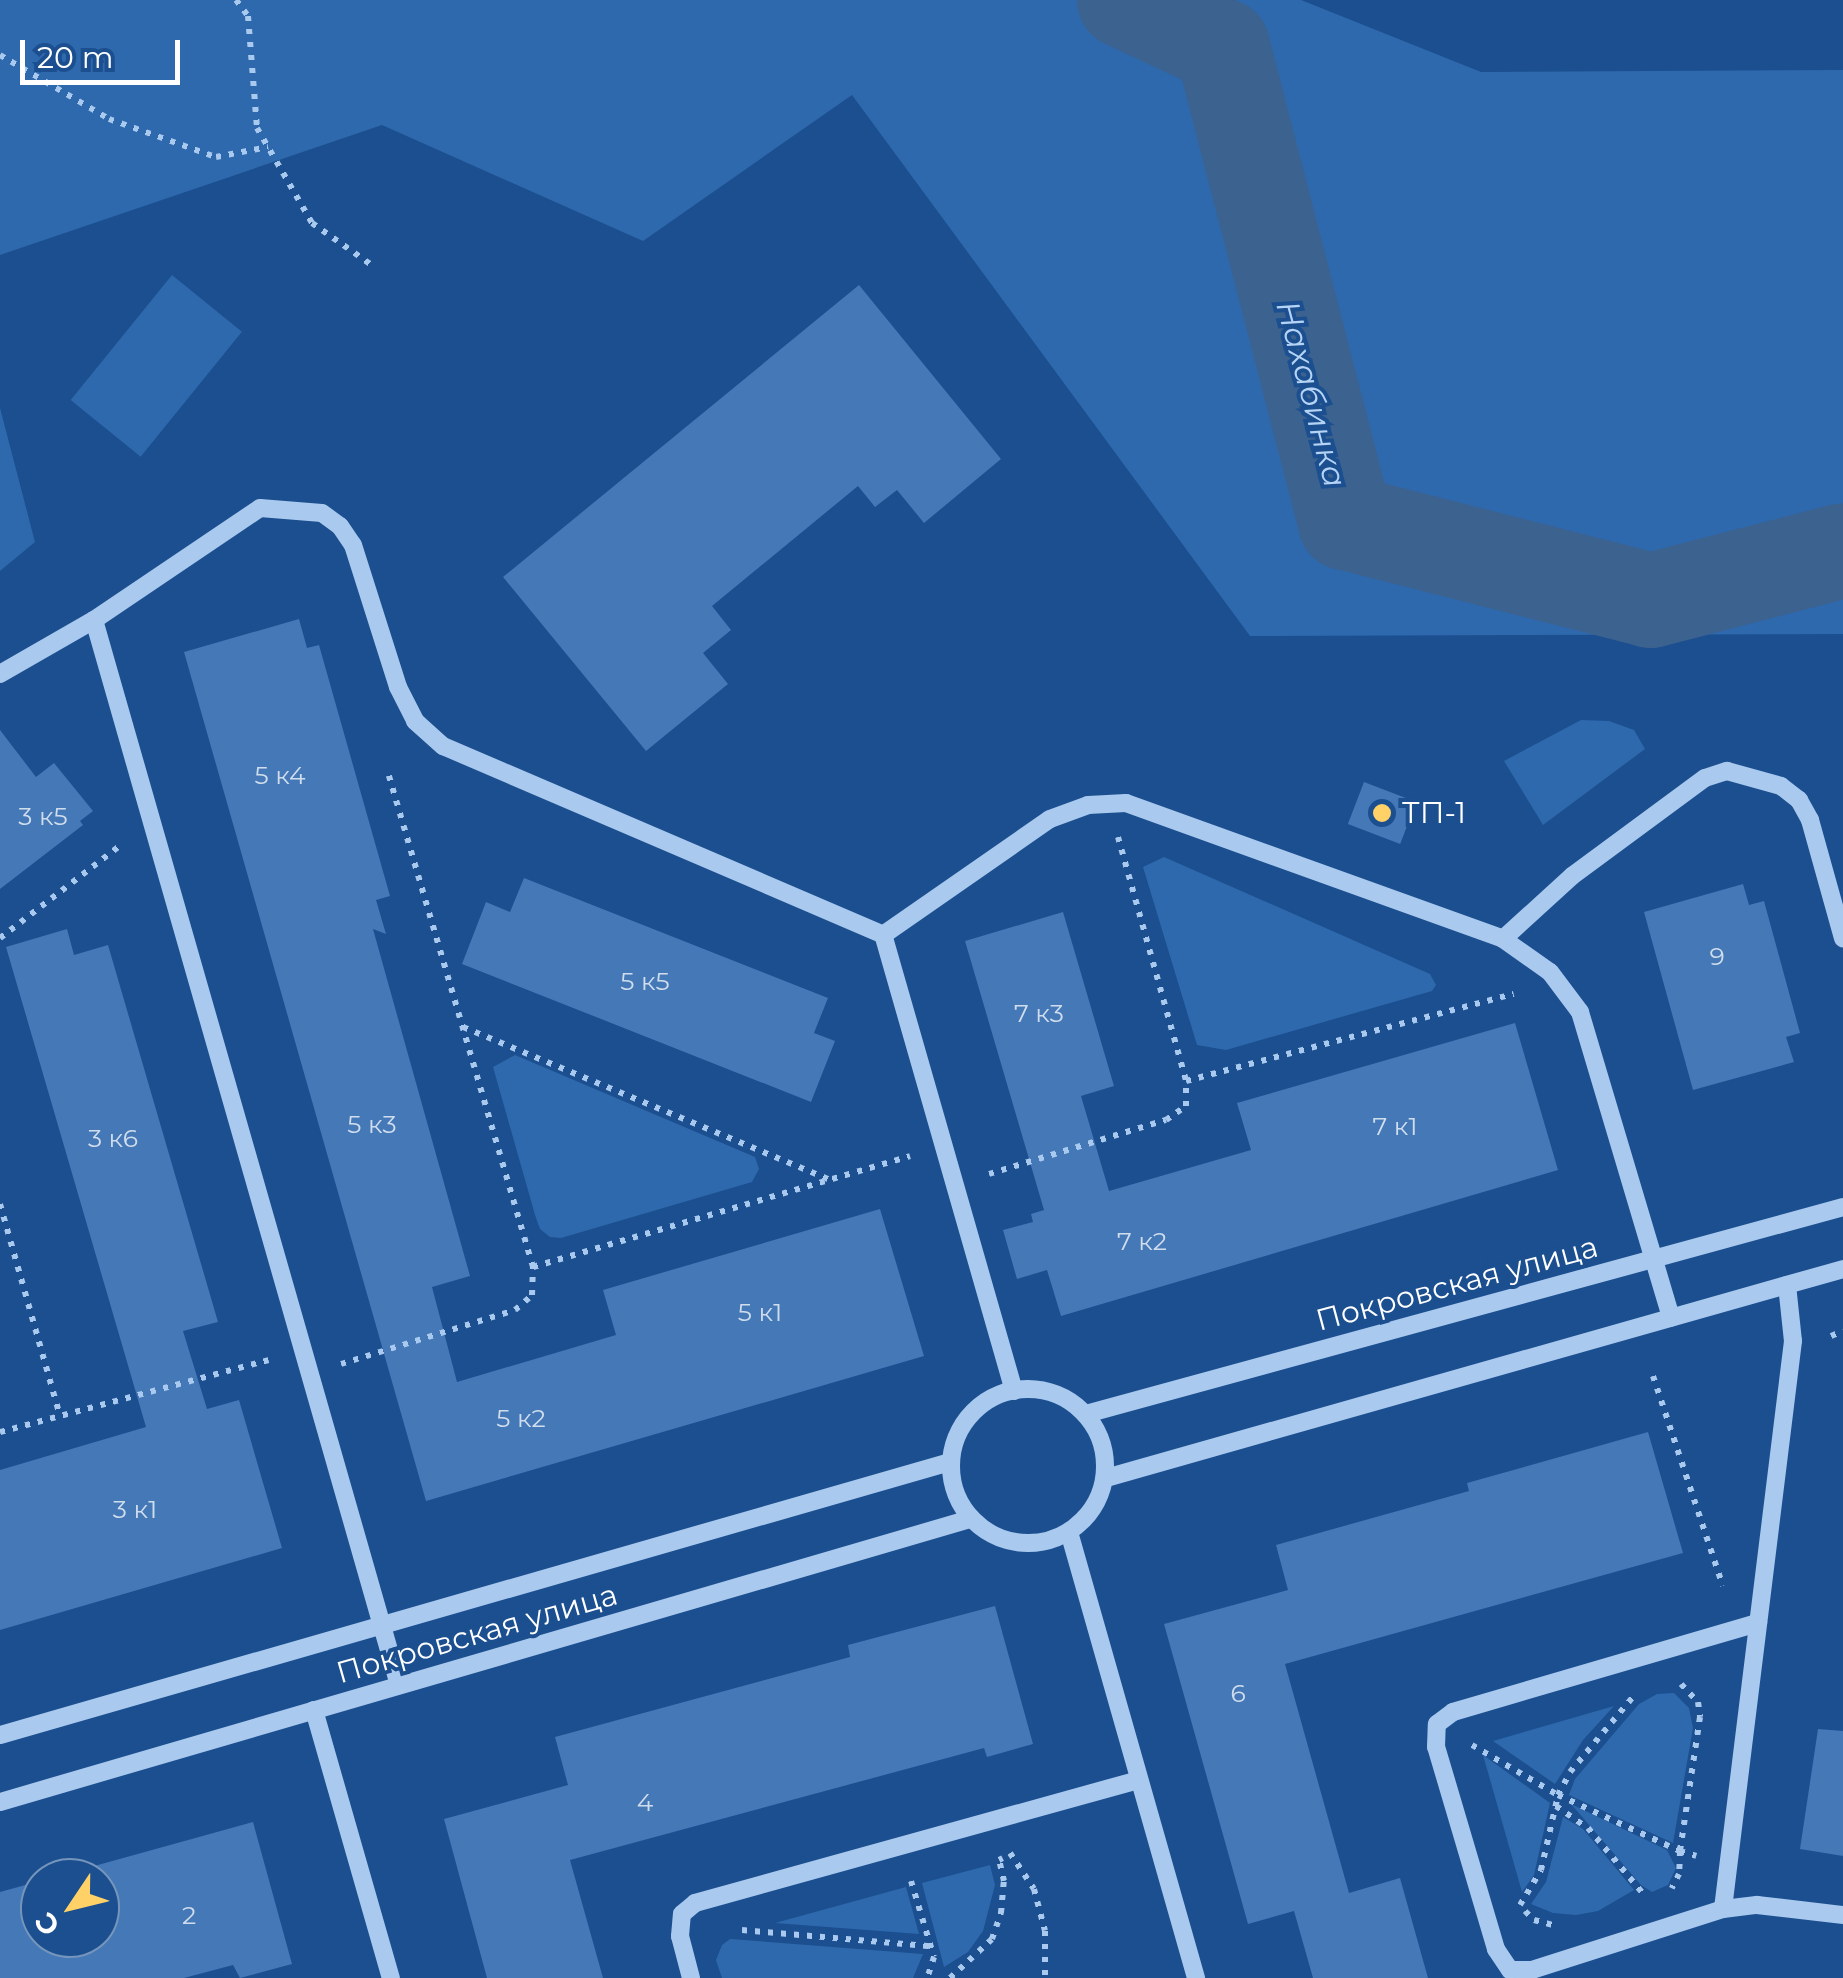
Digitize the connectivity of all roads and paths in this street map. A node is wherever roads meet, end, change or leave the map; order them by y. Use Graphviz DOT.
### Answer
graph roads {
  1 [pos="236,0"];
  2 [pos="0,55"];
  3 [pos="268,147"];
  4 [pos="373,266"];
  5 [pos="94,620"];
  6 [pos="0,674"];
  7 [pos="389,776"];
  8 [pos="1115,828"];
  9 [pos="118,847"];
  10 [pos="883,935"];
  11 [pos="0,938"];
  12 [pos="1843,938"];
  13 [pos="1503,939"];
  14 [pos="1514,994"];
  15 [pos="463,1027"];
  16 [pos="1186,1081"];
  17 [pos="944,1146"];
  18 [pos="979,1177"];
  19 [pos="830,1180"];
  20 [pos="0,1204"];
  21 [pos="1843,1207"];
  22 [pos="1655,1258"];
  23 [pos="532,1266"];
  24 [pos="1843,1270"];
  25 [pos="1787,1285"];
  26 [pos="1670,1318"];
  27 [pos="1843,1331"];
  28 [pos="1831,1336"];
  29 [pos="306,1359"];
  30 [pos="1654,1376"];
  31 [pos="1014,1391"];
  32 [pos="1086,1414"];
  33 [pos="60,1416"];
  34 [pos="0,1432"];
  35 [pos="950,1462"];
  36 [pos="1106,1478"];
  37 [pos="970,1519"];
  38 [pos="1069,1532"];
  39 [pos="1724,1587"];
  40 [pos="1758,1623"];
  41 [pos="382,1625"];
  42 [pos="1672,1682"];
  43 [pos="399,1685"];
  44 [pos="1622,1696"];
  45 [pos="314,1710"];
  46 [pos="1437,1724"];
  47 [pos="0,1735"];
  48 [pos="1482,1736"];
  49 [pos="1476,1747"];
  50 [pos="1477,1758"];
  51 [pos="1139,1780"];
  52 [pos="1558,1795"];
  53 [pos="0,1802"];
  54 [pos="1556,1806"];
  55 [pos="997,1820"];
  56 [pos="901,1846"];
  57 [pos="1680,1851"];
  58 [pos="1011,1856"];
  59 [pos="1728,1866"];
  60 [pos="1514,1896"];
  61 [pos="1649,1901"];
  62 [pos="1519,1906"];
  63 [pos="1630,1906"];
  64 [pos="1723,1909"];
  65 [pos="1843,1916"];
  66 [pos="1559,1927"];
  67 [pos="680,1936"];
  68 [pos="930,1946"];
  69 [pos="391,1978"];
  70 [pos="692,1978"];
  71 [pos="927,1978"];
  72 [pos="950,1978"];
  73 [pos="1044,1978"];
  74 [pos="1196,1978"];
  1 -- 3 [label="path"];
  2 -- 3 [label="path"];
  3 -- 4 [label="path"];
  5 -- 6 [label="street"];
  5 -- 10 [label="street"];
  5 -- 29 [label="street"];
  7 -- 15 [label="path"];
  8 -- 16 [label="path"];
  9 -- 11 [label="path"];
  10 -- 13 [label="street"];
  10 -- 17 [label="street"];
  12 -- 13 [label="street"];
  13 -- 22 [label="street"];
  14 -- 16 [label="path"];
  15 -- 19 [label="path"];
  15 -- 23 [label="path"];
  16 -- 18 [label="path"];
  17 -- 19 [label="path"];
  17 -- 31 [label="street"];
  19 -- 23 [label="path"];
  20 -- 33 [label="path"];
  21 -- 22 [label="street, Покровская улица"];
  22 -- 26 [label="street"];
  22 -- 32 [label="street, Покровская улица"];
  23 -- 29 [label="path"];
  24 -- 25 [label="street"];
  25 -- 26 [label="street"];
  25 -- 40 [label="street"];
  26 -- 36 [label="street"];
  27 -- 28 [label="path"];
  29 -- 33 [label="path"];
  29 -- 41 [label="street"];
  30 -- 39 [label="path"];
  31 -- 32 [label="street"];
  31 -- 35 [label="street"];
  32 -- 36 [label="street"];
  33 -- 34 [label="path"];
  35 -- 37 [label="street"];
  35 -- 41 [label="street, Покровская улица"];
  36 -- 38 [label="street"];
  37 -- 38 [label="street"];
  37 -- 43 [label="street, Покровская улица"];
  38 -- 51 [label="street"];
  40 -- 46 [label="street"];
  40 -- 59 [label="street"];
  41 -- 43 [label="street"];
  41 -- 47 [label="street, Покровская улица"];
  42 -- 57 [label="path"];
  43 -- 45 [label="street, Покровская улица"];
  44 -- 52 [label="path"];
  45 -- 53 [label="street, Покровская улица"];
  45 -- 69 [label="street"];
  46 -- 49 [label="path"];
  46 -- 64 [label="street"];
  48 -- 49 [label="path"];
  49 -- 50 [label="path"];
  49 -- 52 [label="path"];
  51 -- 55 [label="street"];
  51 -- 74 [label="street"];
  52 -- 54 [label="path"];
  52 -- 57 [label="path"];
  54 -- 61 [label="path"];
  54 -- 62 [label="path"];
  55 -- 56 [label="street"];
  55 -- 58 [label="path"];
  56 -- 67 [label="street"];
  56 -- 68 [label="path"];
  57 -- 59 [label="path"];
  57 -- 61 [label="path"];
  58 -- 72 [label="path"];
  58 -- 73 [label="path"];
  59 -- 64 [label="street"];
  60 -- 62 [label="path"];
  61 -- 63 [label="path"];
  62 -- 66 [label="path"];
  64 -- 65 [label="street"];
  67 -- 68 [label="path"];
  67 -- 70 [label="street"];
  68 -- 71 [label="path"];
}
